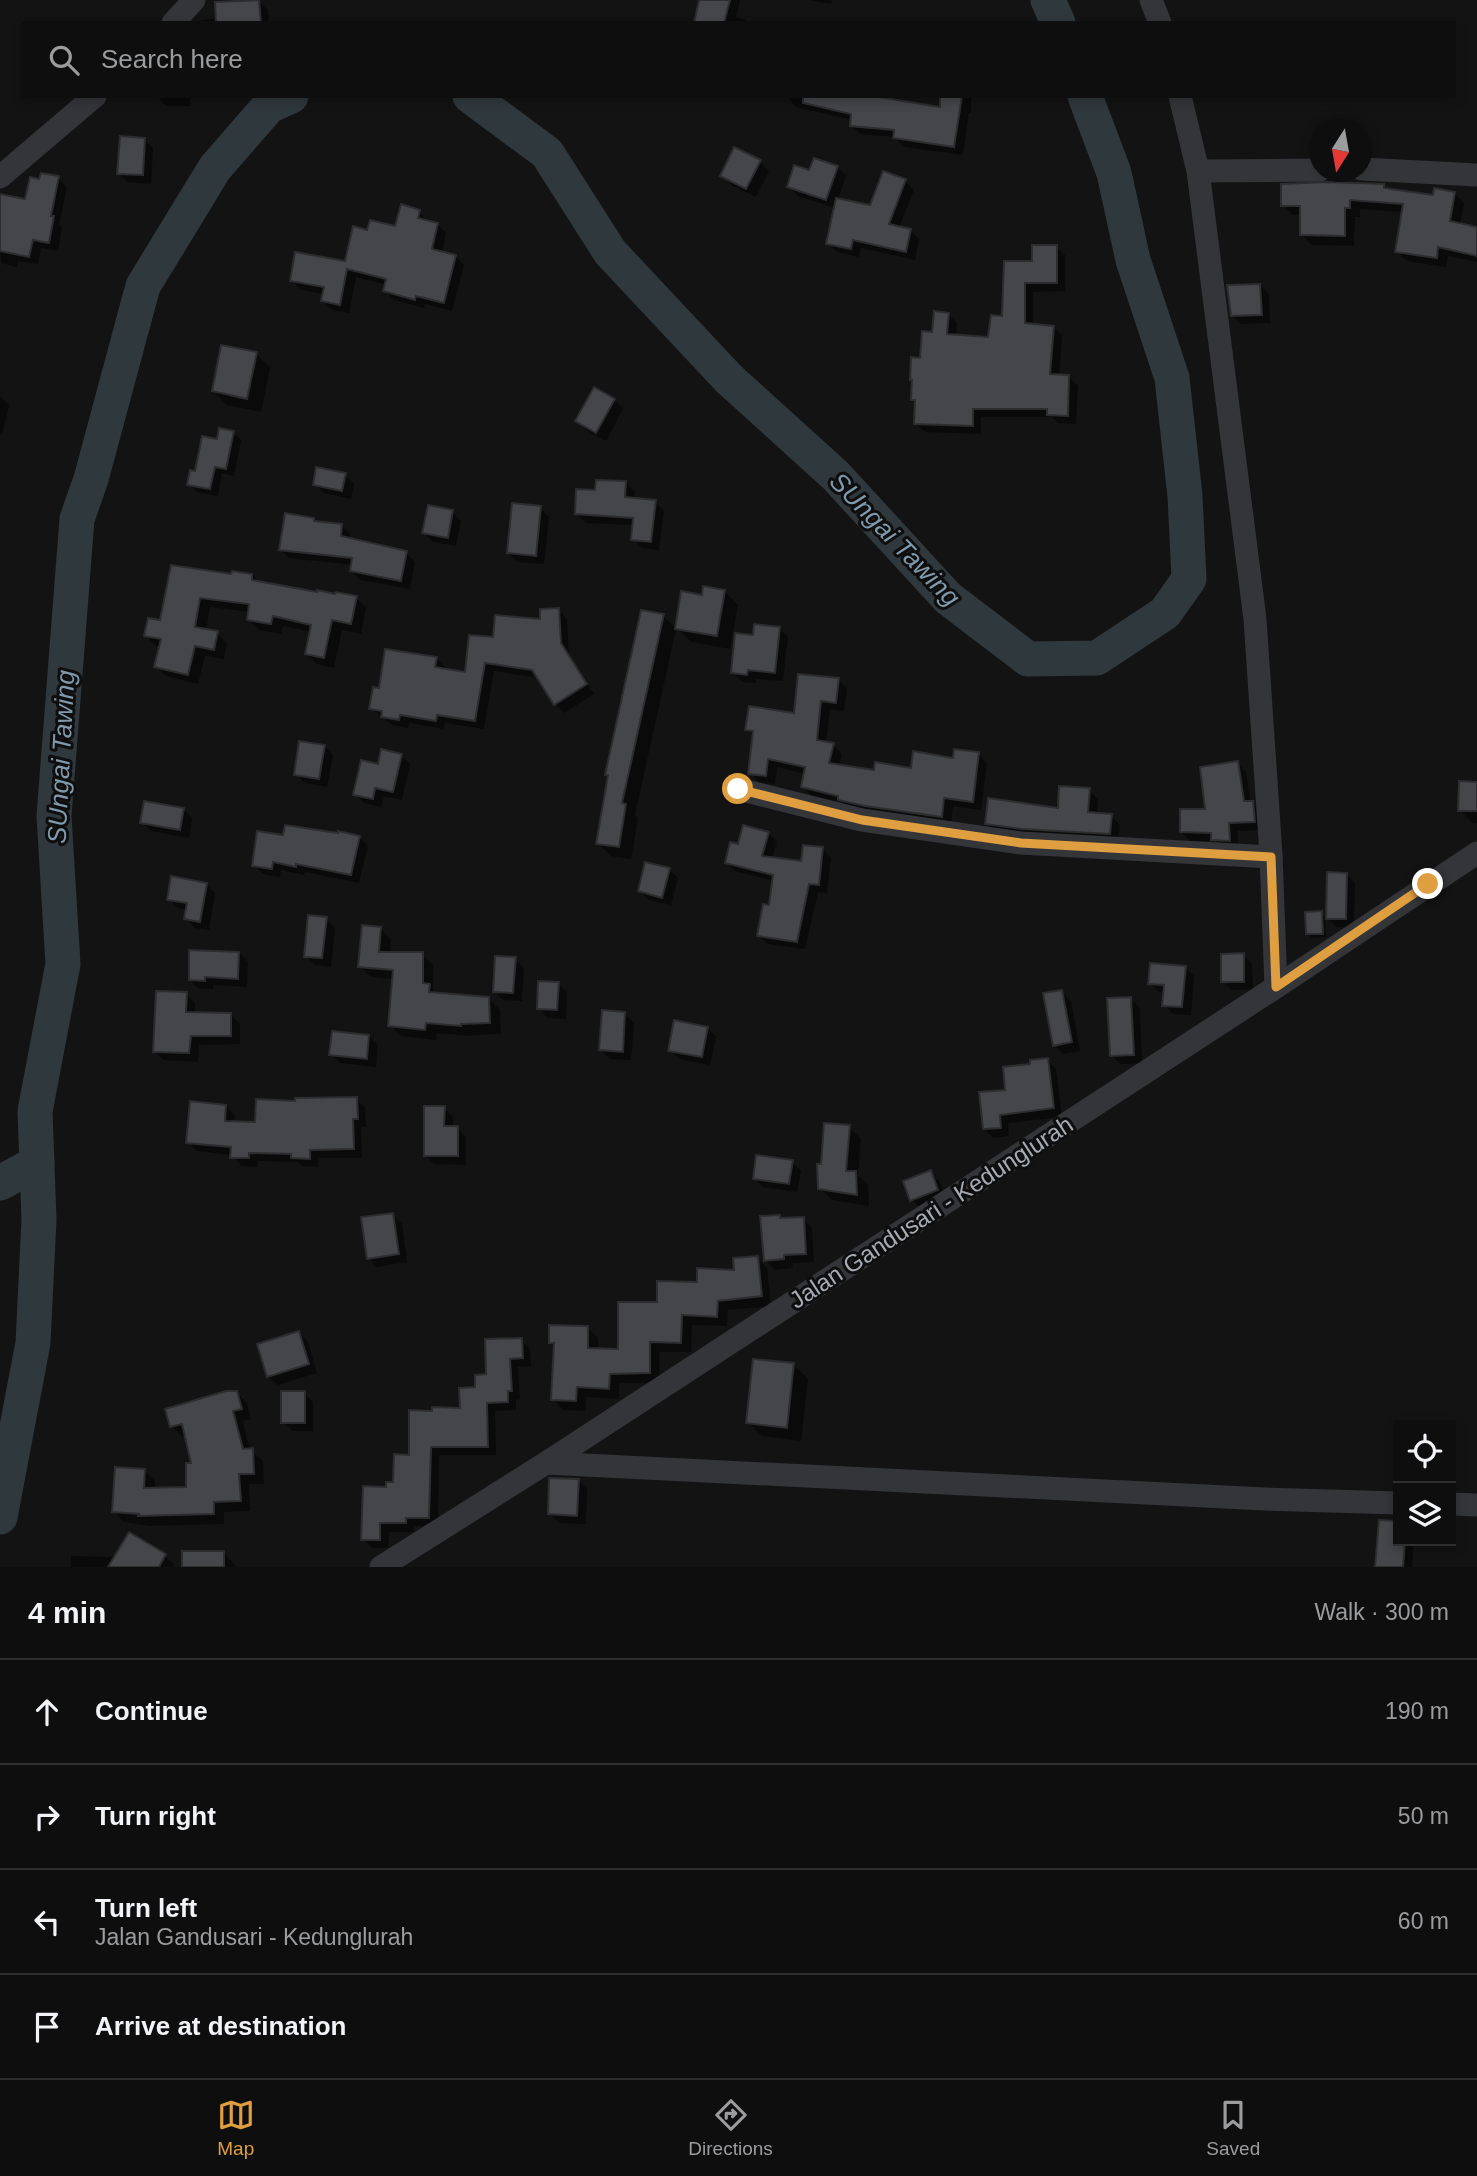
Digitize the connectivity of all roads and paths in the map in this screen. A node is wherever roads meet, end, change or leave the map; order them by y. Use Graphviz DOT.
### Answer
graph roads {
  1 [pos="194,0"];
  2 [pos="1151,0"];
  3 [pos="175,21"];
  4 [pos="1159,21"];
  5 [pos="93,98"];
  6 [pos="1180,98"];
  7 [pos="1309,170"];
  8 [pos="1372,170"];
  9 [pos="1198,171"];
  10 [pos="1477,175"];
  11 [pos="0,177"];
  12 [pos="738,789"];
  13 [pos="1477,852"];
  14 [pos="1271,857"];
  15 [pos="1276,987"];
  16 [pos="546,1463"];
  17 [pos="1393,1503"];
  18 [pos="1456,1504"];
  19 [pos="1477,1505"];
  20 [pos="381,1567"];
  1 -- 3 [label="street"];
  2 -- 4 [label="street"];
  5 -- 11 [label="street"];
  6 -- 9 [label="street"];
  7 -- 9 [label="street"];
  8 -- 10 [label="street"];
  9 -- 14 [label="street"];
  12 -- 14 [label="street"];
  13 -- 15 [label="street, Jalan Gandusari - Kedunglurah"];
  14 -- 15 [label="street"];
  15 -- 16 [label="street, Jalan Gandusari - Kedunglurah"];
  16 -- 17 [label="street"];
  16 -- 20 [label="street, Jalan Gandusari - Kedunglurah"];
  18 -- 19 [label="street"];
}
